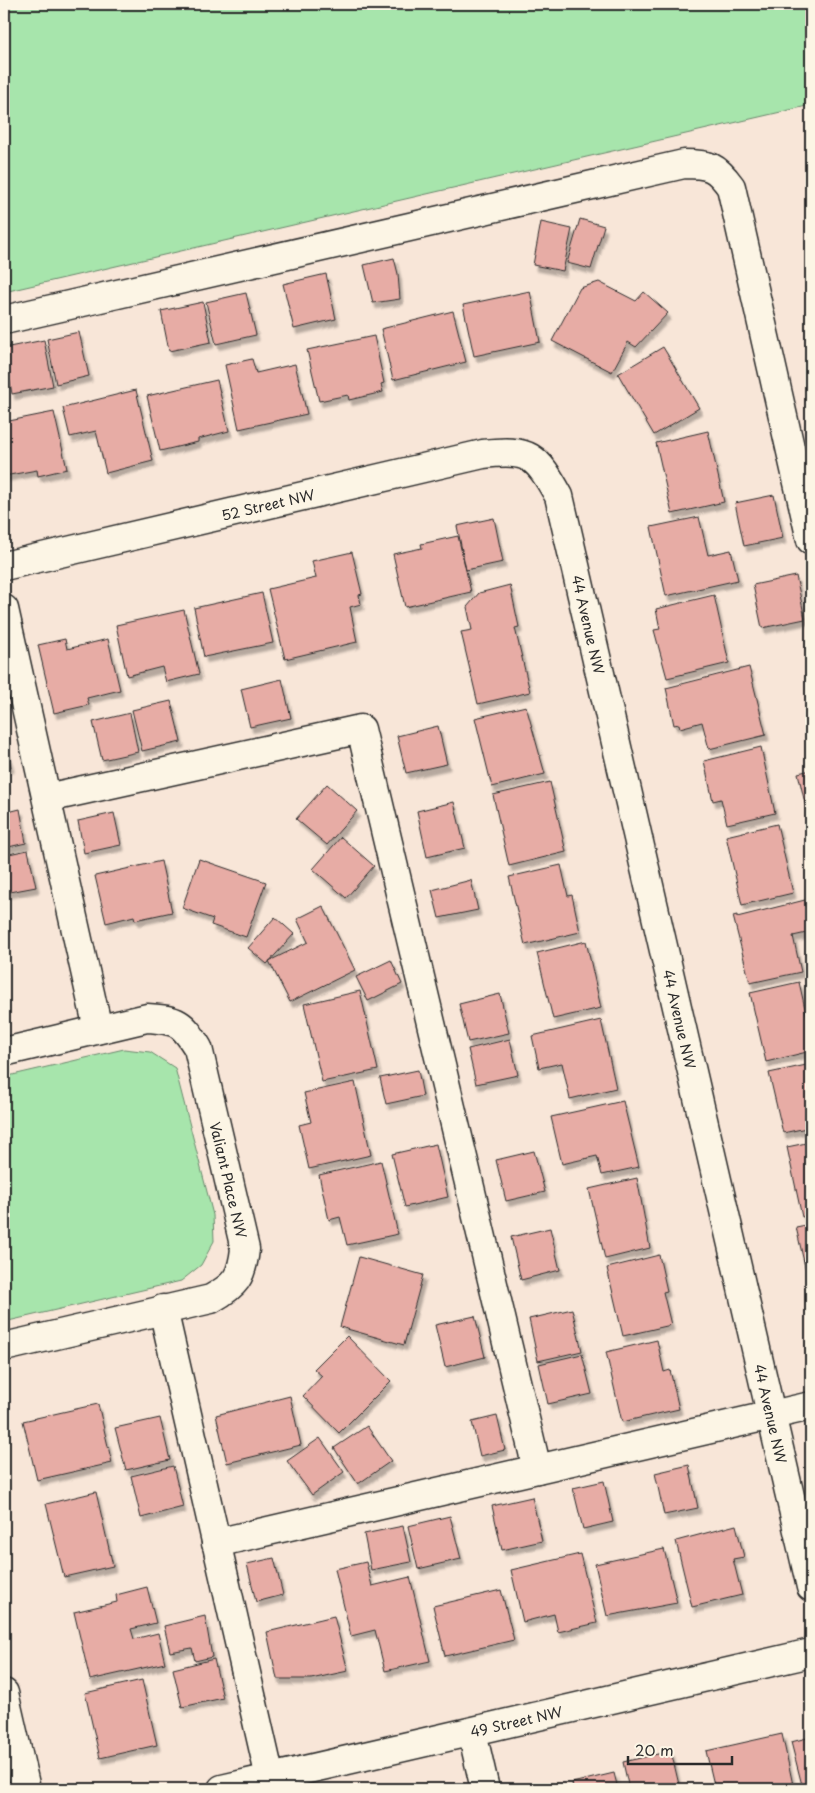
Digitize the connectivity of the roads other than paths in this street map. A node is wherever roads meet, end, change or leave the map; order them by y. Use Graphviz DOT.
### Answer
graph roads {
  1 [pos="4,320"];
  2 [pos="532,458"];
  3 [pos="811,540"];
  4 [pos="4,566"];
  5 [pos="4,610"];
  6 [pos="47,798"];
  7 [pos="98,1029"];
  8 [pos="4,1052"];
  9 [pos="163,1310"];
  10 [pos="4,1347"];
  11 [pos="811,1406"];
  12 [pos="771,1415"];
  13 [pos="537,1468"];
  14 [pos="216,1544"];
  15 [pos="811,1588"];
  16 [pos="811,1653"];
  17 [pos="4,1693"];
  18 [pos="472,1732"];
  19 [pos="270,1784"];
  20 [pos="26,1789"];
  21 [pos="222,1789"];
  22 [pos="485,1789"];
  1 -- 3 [label="street"];
  2 -- 4 [label="street, 52 Street NW"];
  2 -- 12 [label="street, 44 Avenue NW"];
  5 -- 6 [label="street"];
  6 -- 7 [label="street"];
  6 -- 13 [label="street"];
  7 -- 8 [label="street, Valiant Place NW"];
  7 -- 9 [label="street, Valiant Place NW"];
  9 -- 10 [label="street, Valiant Place NW"];
  9 -- 14 [label="street"];
  11 -- 12 [label="street"];
  12 -- 13 [label="street"];
  12 -- 15 [label="street, 44 Avenue NW"];
  13 -- 14 [label="street"];
  14 -- 19 [label="street"];
  16 -- 18 [label="street, 49 Street NW"];
  17 -- 20 [label="street"];
  18 -- 19 [label="street, 49 Street NW"];
  18 -- 22 [label="street"];
  19 -- 21 [label="street, 49 Street NW"];
}
